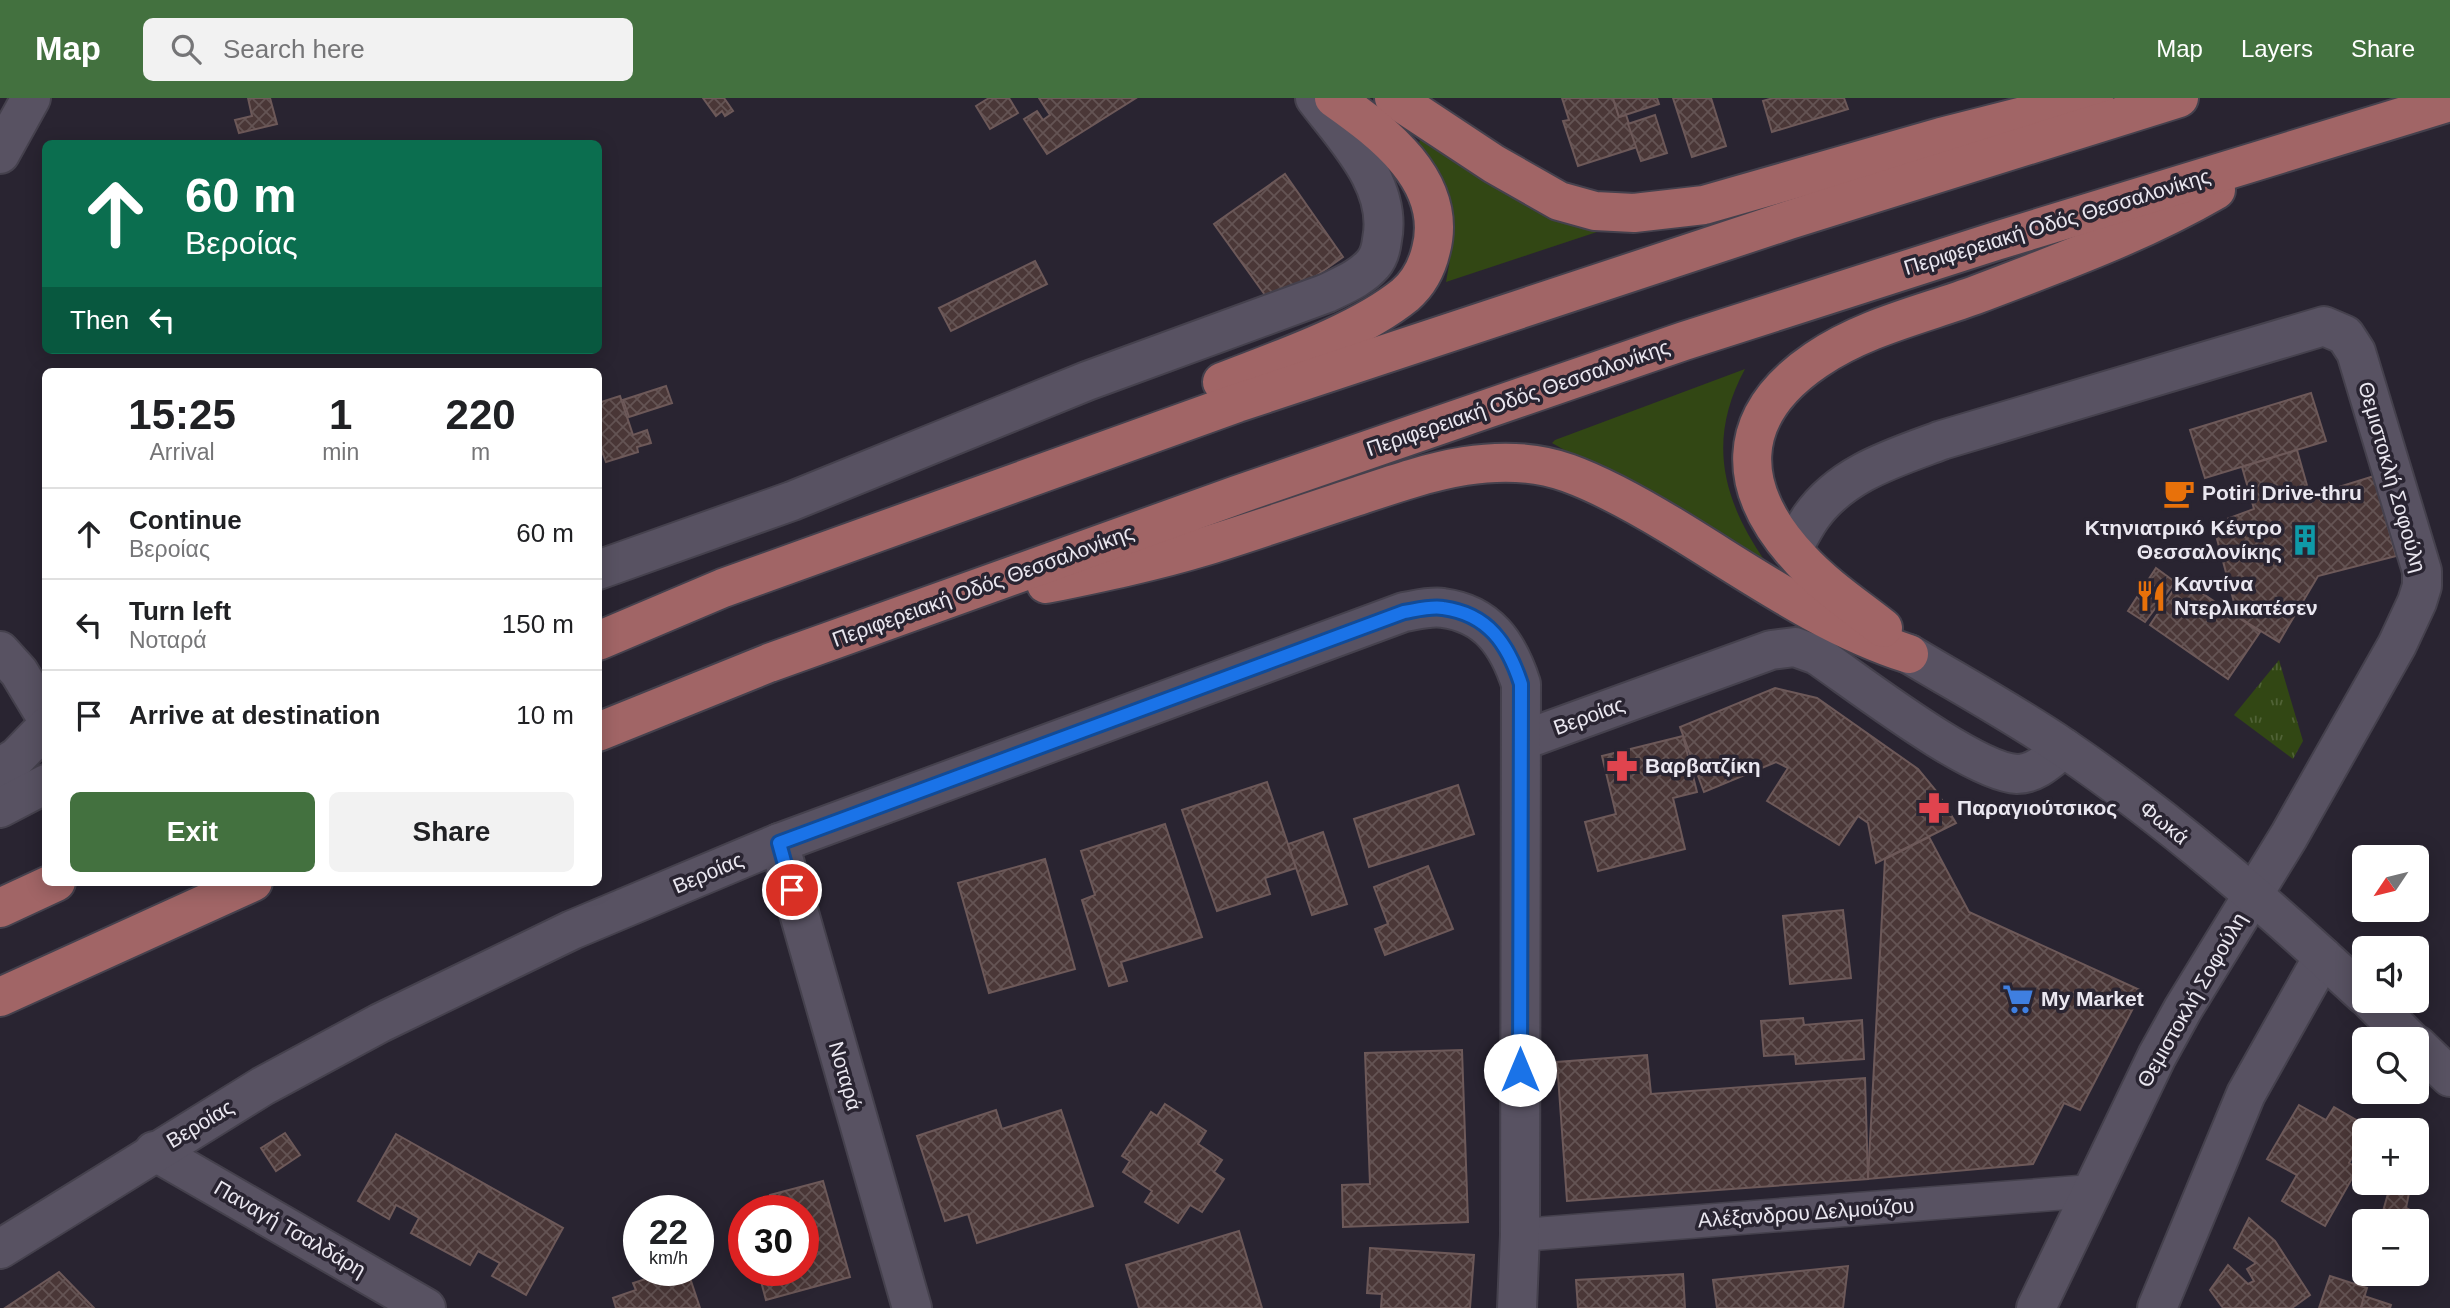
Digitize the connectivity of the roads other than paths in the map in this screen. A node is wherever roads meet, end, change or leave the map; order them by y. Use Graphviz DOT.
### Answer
graph roads {
  1 [pos="31,98"];
  2 [pos="1315,98"];
  3 [pos="1334,98"];
  4 [pos="1394,98"];
  5 [pos="2094,98"];
  6 [pos="2179,98"];
  7 [pos="2450,102"];
  8 [pos="2282,152"];
  9 [pos="0,154"];
  10 [pos="830,549"];
  11 [pos="1792,550"];
  12 [pos="602,569"];
  13 [pos="920,609"];
  14 [pos="602,639"];
  15 [pos="0,651"];
  16 [pos="1909,654"];
  17 [pos="42,710"];
  18 [pos="602,730"];
  19 [pos="42,731"];
  20 [pos="1521,741"];
  21 [pos="2064,748"];
  22 [pos="0,768"];
  23 [pos="42,786"];
  24 [pos="0,808"];
  25 [pos="779,843"];
  26 [pos="47,886"];
  27 [pos="244,886"];
  28 [pos="2252,895"];
  29 [pos="0,908"];
  30 [pos="2323,957"];
  31 [pos="2352,984"];
  32 [pos="0,997"];
  33 [pos="2383,1013"];
  34 [pos="2397,1027"];
  35 [pos="2429,1057"];
  36 [pos="2450,1077"];
  37 [pos="155,1151"];
  38 [pos="2092,1191"];
  39 [pos="1520,1235"];
  40 [pos="0,1249"];
  41 [pos="426,1308"];
  42 [pos="912,1308"];
  43 [pos="1517,1308"];
  44 [pos="2036,1308"];
  45 [pos="2157,1308"];
  1 -- 9 [label="street"];
  2 -- 12 [label="street"];
  3 -- 10 [label="highway"];
  4 -- 5 [label="highway"];
  6 -- 10 [label="highway"];
  7 -- 8 [label="highway, Περιφερειακή Οδός Θεσσαλονίκης"];
  8 -- 11 [label="highway"];
  8 -- 13 [label="highway, Περιφερειακή Οδός Θεσσαλονίκης"];
  10 -- 14 [label="highway"];
  11 -- 16 [label="highway"];
  11 -- 28 [label="street, Θεμιστοκλή Σοφούλη"];
  13 -- 16 [label="highway"];
  13 -- 18 [label="highway, Περιφερειακή Οδός Θεσσαλονίκης"];
  15 -- 17 [label="street"];
  16 -- 21 [label="street, Φωκά"];
  19 -- 22 [label="street"];
  20 -- 21 [label="street, Βεροίας"];
  20 -- 25 [label="street, Βεροίας"];
  20 -- 39 [label="street"];
  21 -- 28 [label="street, Φωκά"];
  23 -- 24 [label="street"];
  25 -- 37 [label="street, Βεροίας"];
  25 -- 42 [label="street, Νοταρά"];
  26 -- 29 [label="highway"];
  27 -- 32 [label="highway"];
  28 -- 30 [label="street, Φωκά"];
  28 -- 38 [label="street, Θεμιστοκλή Σοφούλη"];
  30 -- 31 [label="street, Φωκά"];
  30 -- 45 [label="street"];
  33 -- 34 [label="street"];
  35 -- 36 [label="street"];
  37 -- 40 [label="street, Βεροίας"];
  37 -- 41 [label="street, Παναγή Τσαλδάρη"];
  38 -- 39 [label="street, Αλέξανδρου Δελμούζου"];
  38 -- 44 [label="street, Θεμιστοκλή Σοφούλη"];
  39 -- 43 [label="street"];
}
